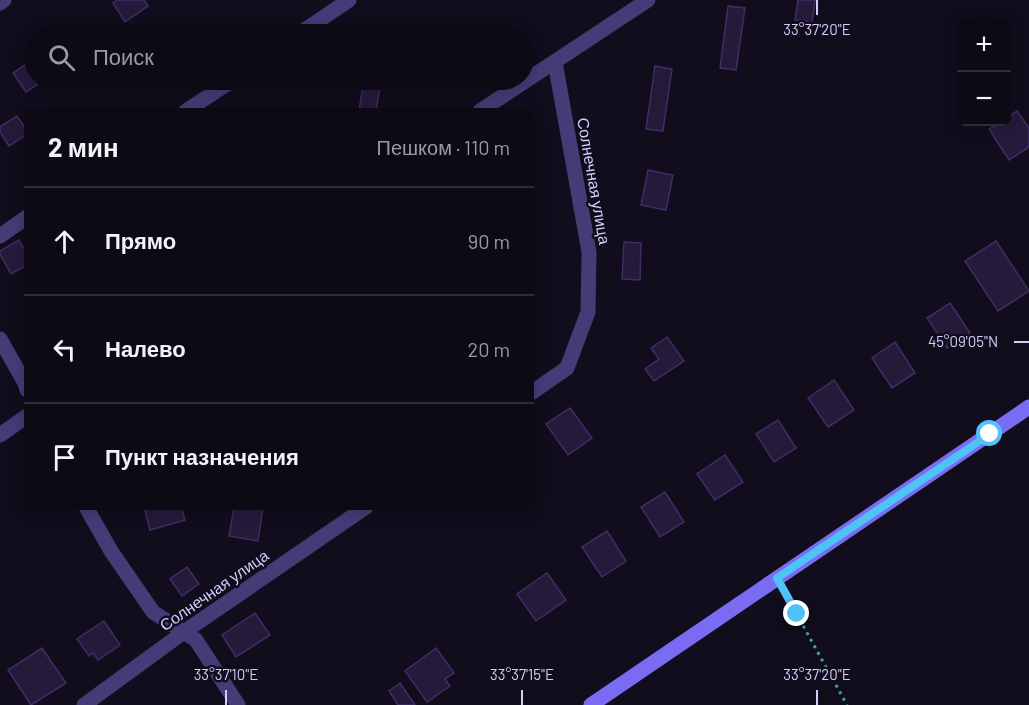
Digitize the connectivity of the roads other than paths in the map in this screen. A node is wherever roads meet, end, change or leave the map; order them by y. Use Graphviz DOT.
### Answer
graph roads {
  1 [pos="4,0"];
  2 [pos="349,0"];
  3 [pos="648,0"];
  4 [pos="0,3"];
  5 [pos="314,24"];
  6 [pos="555,62"];
  7 [pos="534,76"];
  8 [pos="218,90"];
  9 [pos="512,90"];
  10 [pos="191,108"];
  11 [pos="485,108"];
  12 [pos="24,219"];
  13 [pos="0,236"];
  14 [pos="0,339"];
  15 [pos="24,381"];
  16 [pos="534,391"];
  17 [pos="1029,407"];
  18 [pos="24,418"];
  19 [pos="0,435"];
  20 [pos="88,510"];
  21 [pos="362,510"];
  22 [pos="184,632"];
  23 [pos="84,705"];
  24 [pos="238,705"];
  25 [pos="591,705"];
  1 -- 4 [label="street"];
  2 -- 5 [label="street"];
  3 -- 6 [label="street"];
  6 -- 7 [label="street"];
  6 -- 16 [label="street, Солнечная улица"];
  8 -- 10 [label="street"];
  9 -- 11 [label="street"];
  12 -- 13 [label="street"];
  14 -- 15 [label="street"];
  17 -- 25 [label="main road"];
  18 -- 19 [label="street"];
  20 -- 22 [label="street"];
  21 -- 22 [label="street, Солнечная улица"];
  22 -- 23 [label="street, Солнечная улица"];
  22 -- 24 [label="street"];
}
